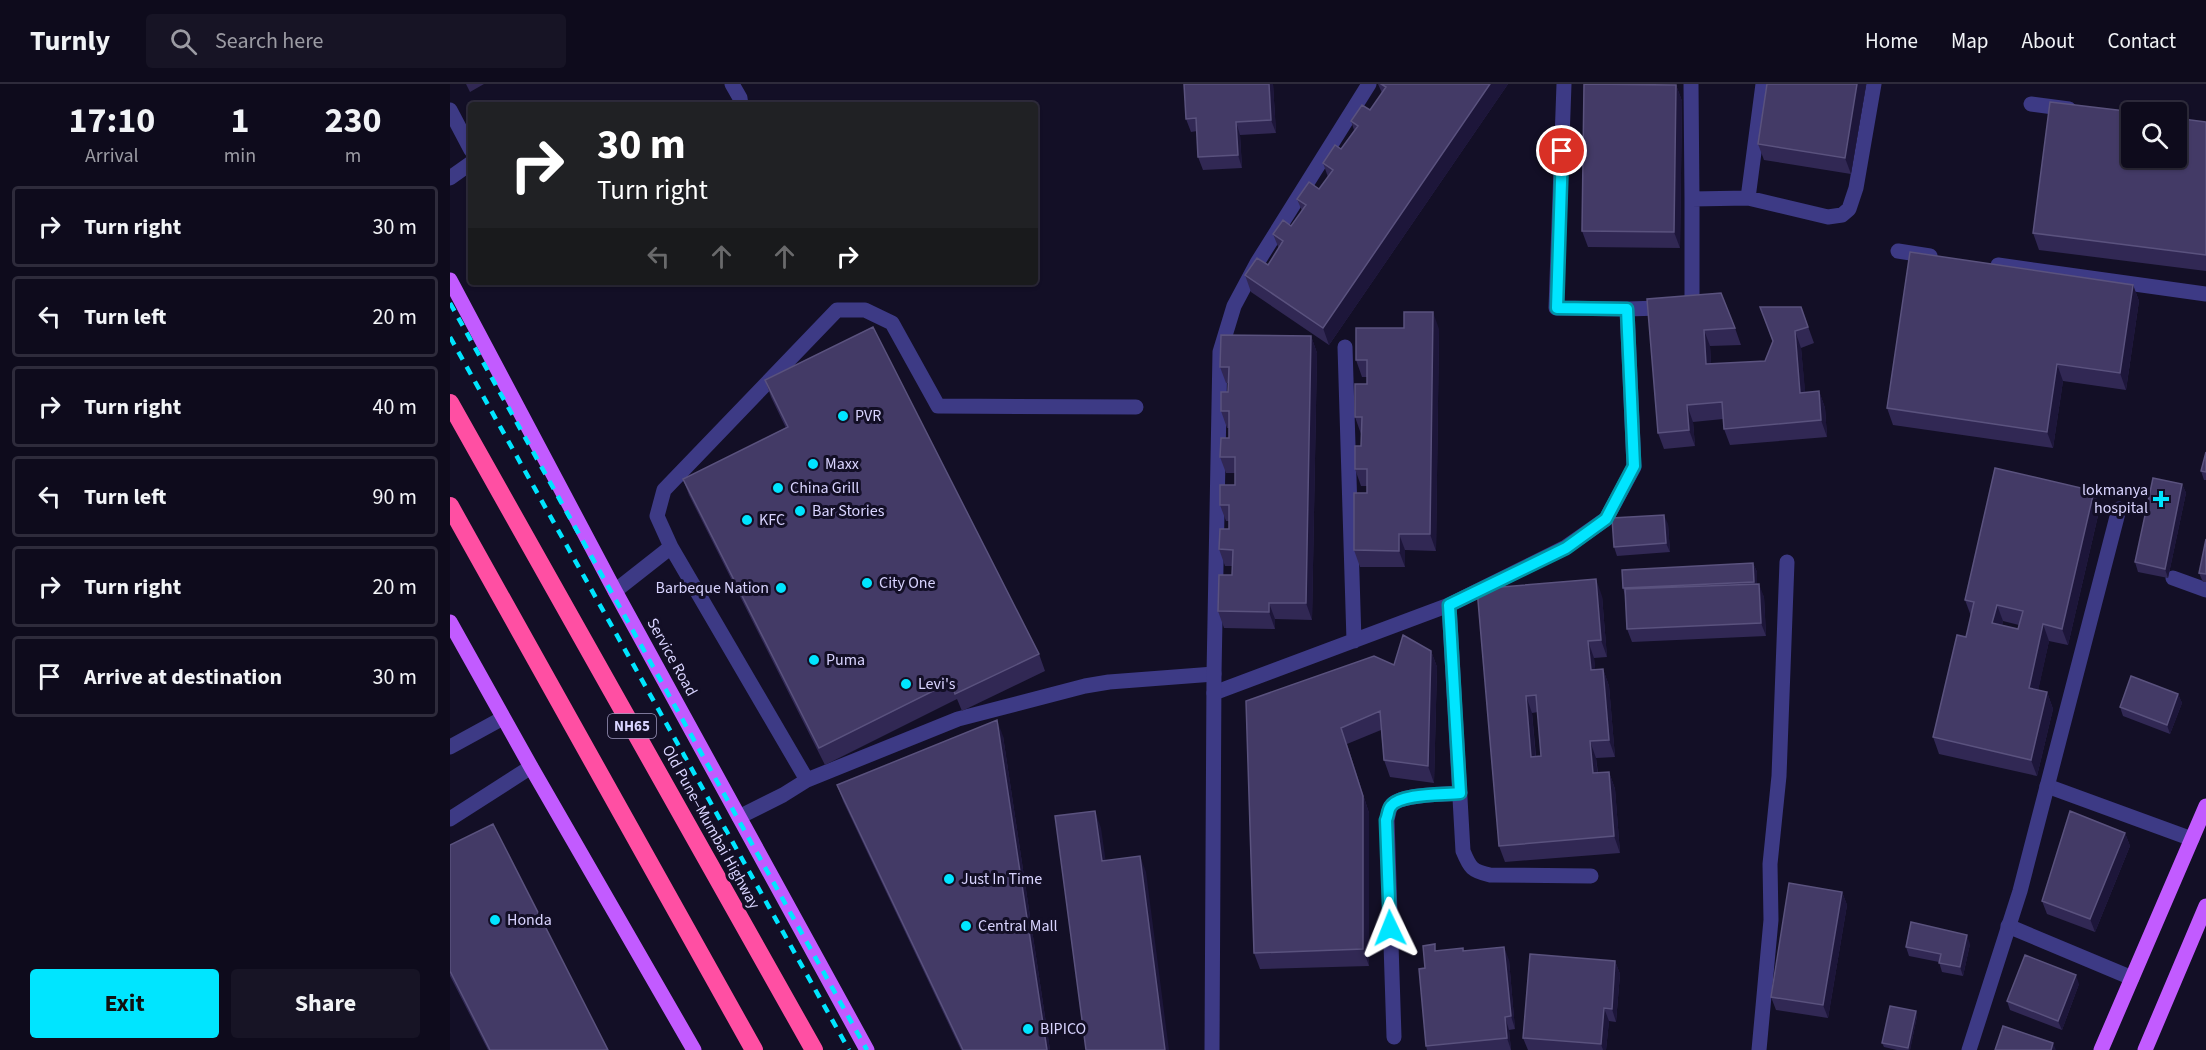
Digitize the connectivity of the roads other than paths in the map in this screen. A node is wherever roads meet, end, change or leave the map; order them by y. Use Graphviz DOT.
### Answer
graph roads {
  1 [pos="732,84"];
  2 [pos="1369,84"];
  3 [pos="1564,84"];
  4 [pos="1691,84"];
  5 [pos="1763,84"];
  6 [pos="1874,84"];
  7 [pos="741,102"];
  8 [pos="2031,104"];
  9 [pos="450,110"];
  10 [pos="2087,112"];
  11 [pos="468,144"];
  12 [pos="468,165"];
  13 [pos="450,178"];
  14 [pos="1748,198"];
  15 [pos="1692,199"];
  16 [pos="1898,251"];
  17 [pos="1946,258"];
  18 [pos="1981,263"];
  19 [pos="450,280"];
  20 [pos="2206,294"];
  21 [pos="1627,309"];
  22 [pos="1345,347"];
  23 [pos="450,402"];
  24 [pos="1136,407"];
  25 [pos="450,506"];
  26 [pos="2120,509"];
  27 [pos="671,547"];
  28 [pos="1786,562"];
  29 [pos="2173,578"];
  30 [pos="2206,590"];
  31 [pos="615,591"];
  32 [pos="1449,605"];
  33 [pos="450,622"];
  34 [pos="1354,641"];
  35 [pos="1214,674"];
  36 [pos="1214,693"];
  37 [pos="503,718"];
  38 [pos="450,747"];
  39 [pos="531,767"];
  40 [pos="807,780"];
  41 [pos="2048,786"];
  42 [pos="1460,793"];
  43 [pos="2206,806"];
  44 [pos="740,817"];
  45 [pos="450,819"];
  46 [pos="2192,839"];
  47 [pos="1591,876"];
  48 [pos="2206,906"];
  49 [pos="2008,926"];
  50 [pos="2132,978"];
  51 [pos="1394,1037"];
  52 [pos="694,1050"];
  53 [pos="754,1050"];
  54 [pos="814,1050"];
  55 [pos="867,1050"];
  56 [pos="1212,1050"];
  57 [pos="1759,1050"];
  58 [pos="1969,1050"];
  59 [pos="2101,1050"];
  60 [pos="2145,1050"];
  1 -- 7 [label="street"];
  2 -- 35 [label="street"];
  3 -- 21 [label="street"];
  4 -- 15 [label="street"];
  5 -- 14 [label="street"];
  6 -- 14 [label="street"];
  8 -- 10 [label="street"];
  9 -- 11 [label="street"];
  12 -- 13 [label="street"];
  14 -- 15 [label="street"];
  15 -- 21 [label="street"];
  16 -- 17 [label="street"];
  18 -- 20 [label="street"];
  19 -- 31 [label="main road, Service Road"];
  21 -- 32 [label="street"];
  22 -- 34 [label="street"];
  23 -- 54 [label="highway, Old Pune–Mumbai Highway / NH65"];
  24 -- 27 [label="street"];
  25 -- 53 [label="highway"];
  26 -- 41 [label="street"];
  27 -- 31 [label="street"];
  27 -- 40 [label="street"];
  28 -- 57 [label="street"];
  29 -- 30 [label="street"];
  31 -- 44 [label="main road, Service Road"];
  32 -- 34 [label="street"];
  32 -- 42 [label="street"];
  33 -- 37 [label="main road"];
  34 -- 36 [label="street"];
  35 -- 36 [label="street"];
  35 -- 40 [label="street"];
  36 -- 56 [label="street"];
  37 -- 38 [label="street"];
  37 -- 39 [label="main road"];
  39 -- 45 [label="street"];
  39 -- 52 [label="main road"];
  40 -- 44 [label="street"];
  41 -- 46 [label="street"];
  41 -- 49 [label="street"];
  42 -- 47 [label="street"];
  42 -- 51 [label="street"];
  43 -- 46 [label="main road"];
  44 -- 55 [label="main road, Service Road"];
  46 -- 50 [label="main road"];
  48 -- 60 [label="main road"];
  49 -- 50 [label="street"];
  49 -- 58 [label="street"];
  50 -- 59 [label="main road"];
}
